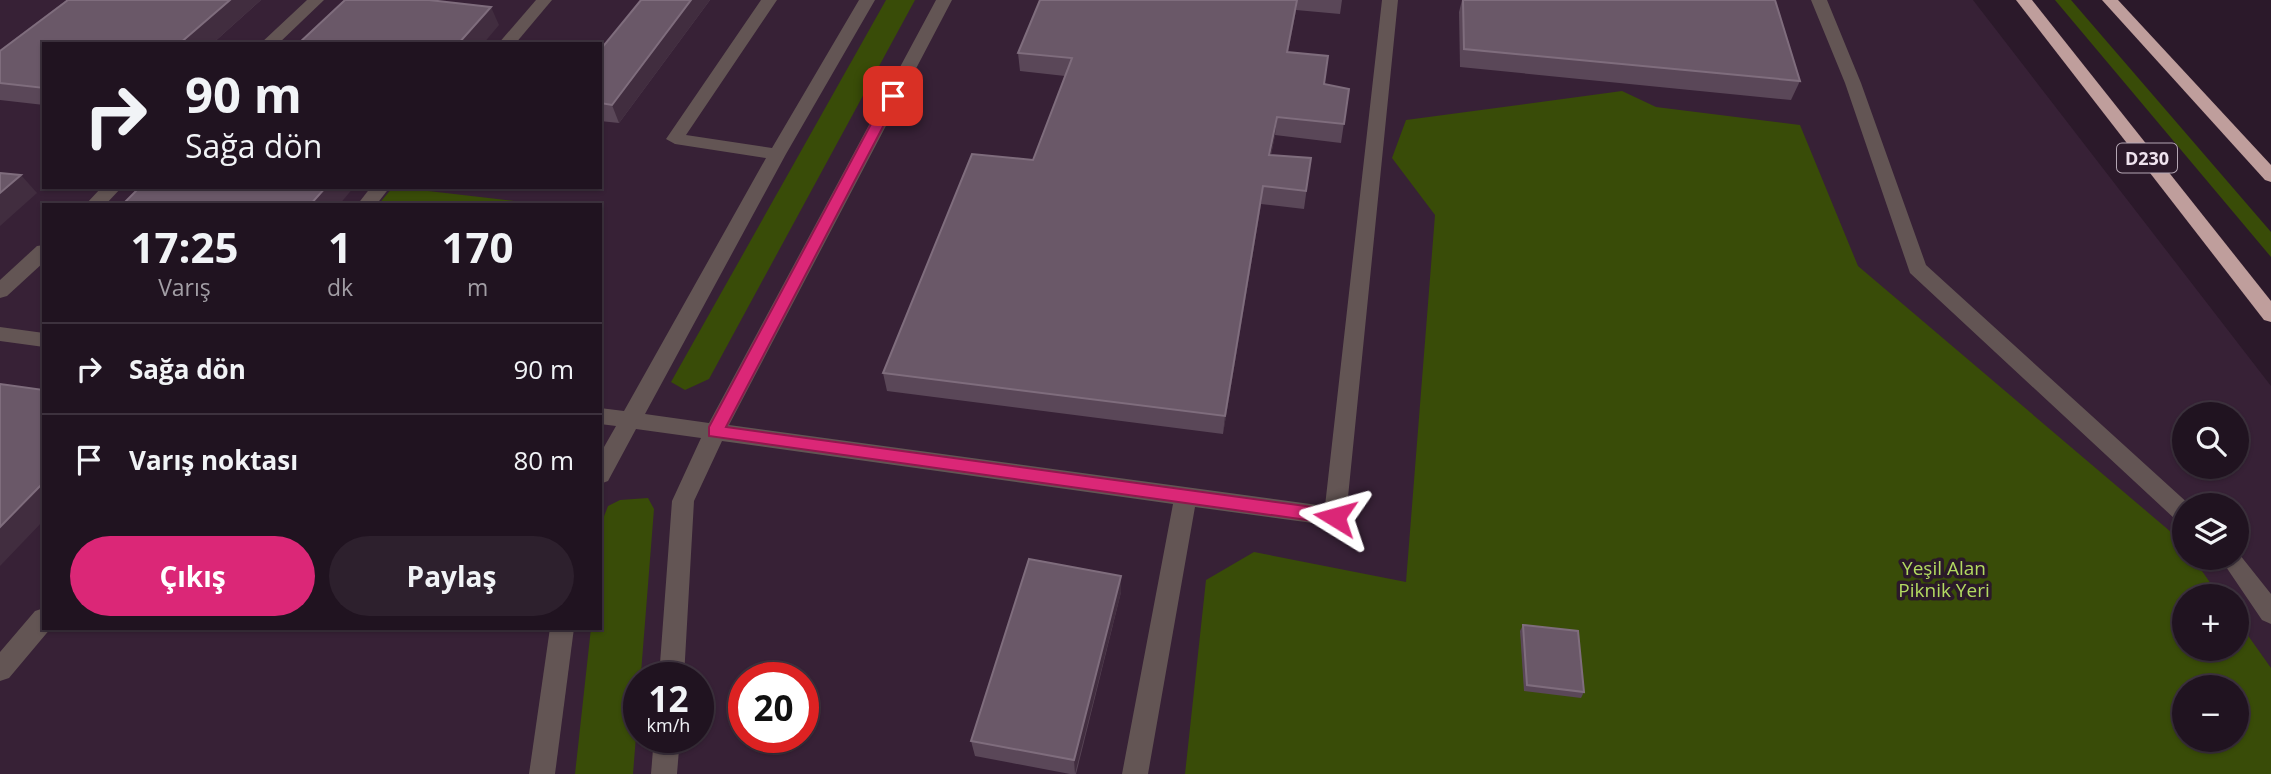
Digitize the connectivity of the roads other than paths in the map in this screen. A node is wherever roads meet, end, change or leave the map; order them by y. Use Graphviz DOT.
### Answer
graph roads {
  1 [pos="316,0"];
  2 [pos="544,0"];
  3 [pos="769,0"];
  4 [pos="867,0"];
  5 [pos="944,0"];
  6 [pos="1390,0"];
  7 [pos="1819,0"];
  8 [pos="2024,0"];
  9 [pos="2110,0"];
  10 [pos="270,42"];
  11 [pos="508,42"];
  12 [pos="777,154"];
  13 [pos="2271,176"];
  14 [pos="111,189"];
  15 [pos="379,189"];
  16 [pos="96,203"];
  17 [pos="368,203"];
  18 [pos="42,253"];
  19 [pos="0,291"];
  20 [pos="2271,315"];
  21 [pos="0,334"];
  22 [pos="42,340"];
  23 [pos="602,416"];
  24 [pos="632,421"];
  25 [pos="715,432"];
  26 [pos="602,472"];
  27 [pos="1186,496"];
  28 [pos="2172,502"];
  29 [pos="2240,570"];
  30 [pos="2271,613"];
  31 [pos="42,621"];
  32 [pos="562,630"];
  33 [pos="672,662"];
  34 [pos="0,670"];
  35 [pos="666,753"];
  36 [pos="542,774"];
  37 [pos="664,774"];
  38 [pos="1135,774"];
  1 -- 10 [label="lane"];
  2 -- 11 [label="lane"];
  3 -- 12 [label="lane"];
  4 -- 12 [label="lane"];
  5 -- 25 [label="lane"];
  6 -- 27 [label="lane"];
  7 -- 28 [label="lane"];
  8 -- 20 [label="highway, D230"];
  9 -- 13 [label="highway"];
  12 -- 24 [label="lane"];
  14 -- 16 [label="lane"];
  15 -- 17 [label="lane"];
  18 -- 19 [label="lane"];
  21 -- 22 [label="lane"];
  23 -- 24 [label="lane"];
  24 -- 25 [label="lane"];
  24 -- 26 [label="lane"];
  25 -- 27 [label="lane"];
  25 -- 33 [label="lane"];
  27 -- 38 [label="lane"];
  29 -- 30 [label="lane"];
  31 -- 34 [label="lane"];
  32 -- 36 [label="lane"];
  35 -- 37 [label="lane"];
}
